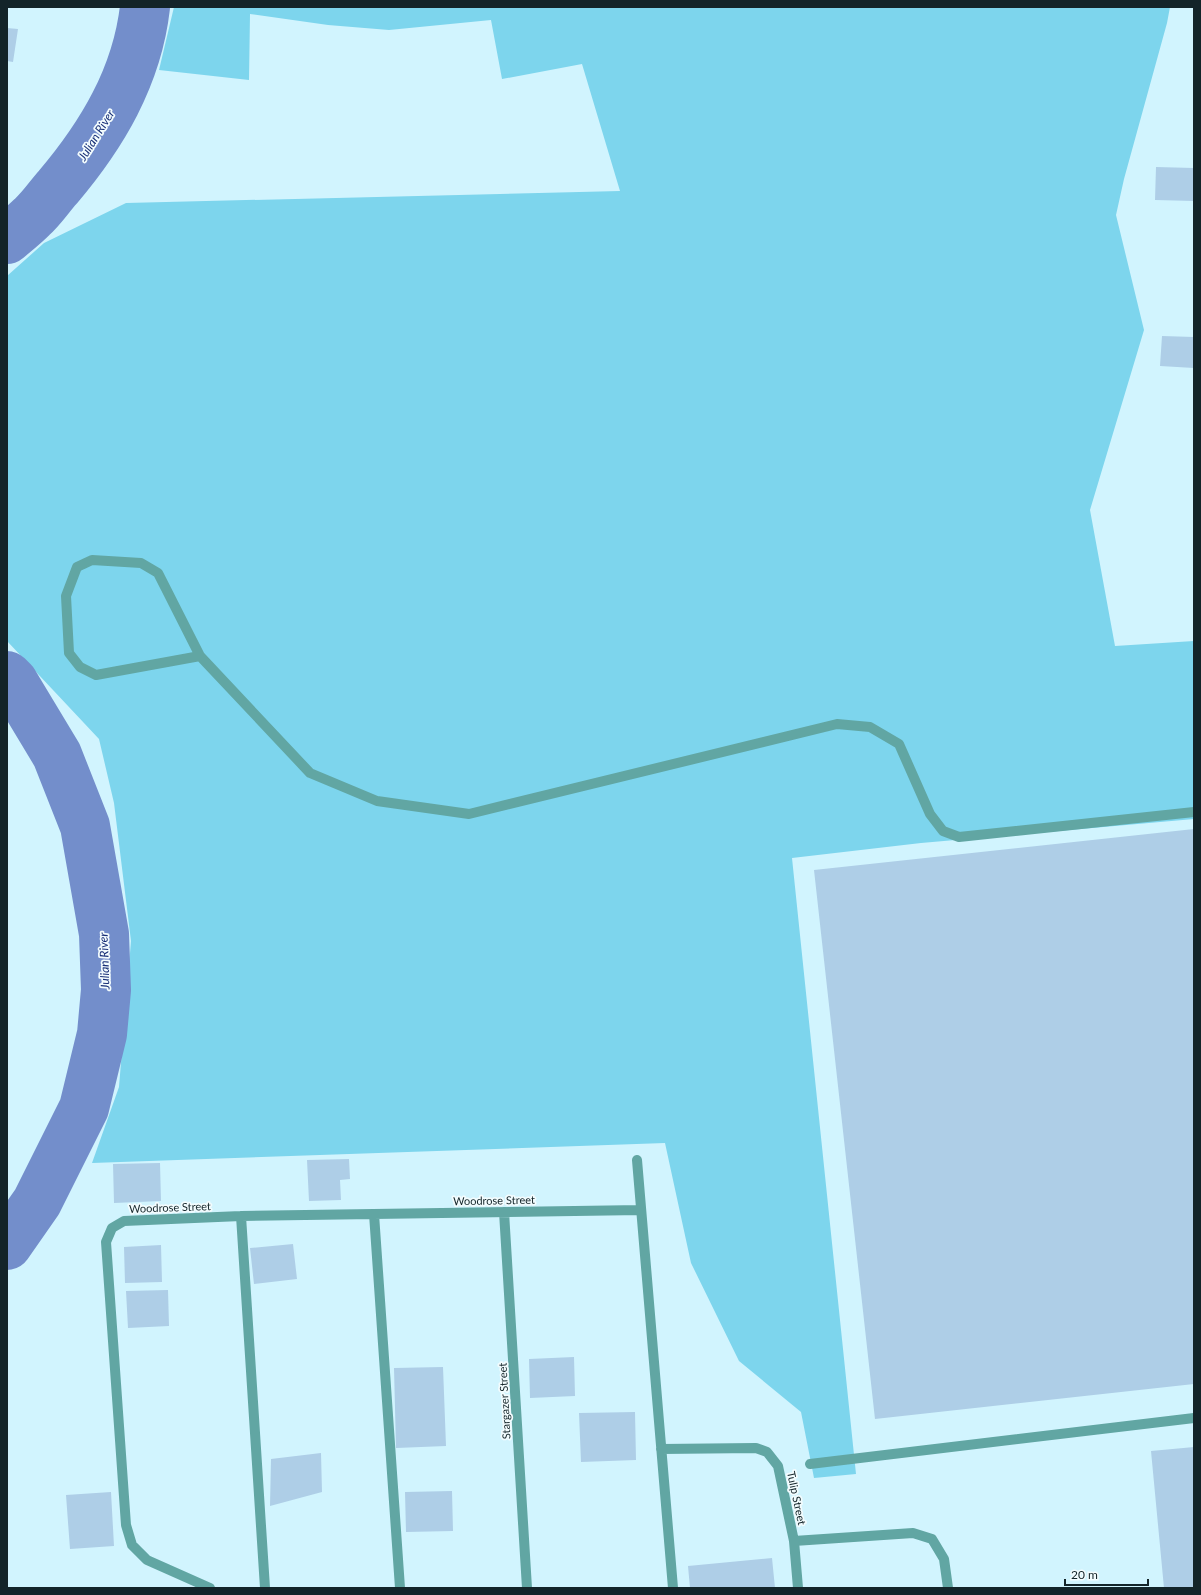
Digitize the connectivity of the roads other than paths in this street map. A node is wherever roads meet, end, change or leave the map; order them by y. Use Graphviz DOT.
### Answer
graph roads {
  1 [pos="200,656"];
  2 [pos="1194,812"];
  3 [pos="637,1160"];
  4 [pos="641,1210"];
  5 [pos="504,1212"];
  6 [pos="374,1214"];
  7 [pos="241,1216"];
  8 [pos="1194,1418"];
  9 [pos="661,1449"];
  10 [pos="810,1464"];
  11 [pos="794,1541"];
  12 [pos="210,1588"];
  13 [pos="265,1588"];
  14 [pos="400,1588"];
  15 [pos="527,1588"];
  16 [pos="673,1588"];
  17 [pos="798,1588"];
  18 [pos="948,1588"];
  1 -- 1 [label="street"];
  1 -- 2 [label="street"];
  3 -- 4 [label="street"];
  4 -- 5 [label="street, Woodrose Street"];
  4 -- 9 [label="street"];
  5 -- 6 [label="street, Woodrose Street"];
  5 -- 15 [label="street, Stargazer Street"];
  6 -- 7 [label="street, Woodrose Street"];
  6 -- 14 [label="street"];
  7 -- 12 [label="street, Woodrose Street"];
  7 -- 13 [label="street"];
  8 -- 10 [label="street"];
  9 -- 11 [label="street, Tulip Street"];
  9 -- 16 [label="street"];
  11 -- 17 [label="street, Tulip Street"];
  11 -- 18 [label="street"];
}
